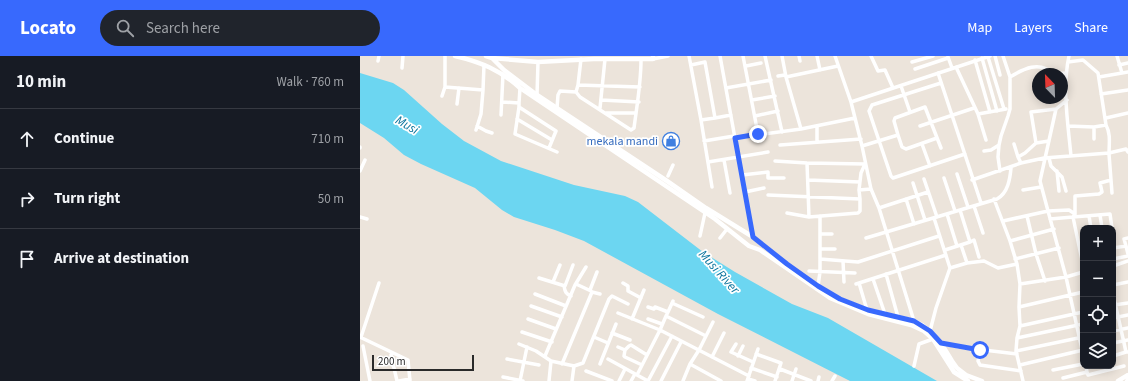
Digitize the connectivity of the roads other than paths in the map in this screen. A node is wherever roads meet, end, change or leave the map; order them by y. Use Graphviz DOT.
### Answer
graph roads {
  1 [pos="379,56"];
  2 [pos="403,56"];
  3 [pos="445,56"];
  4 [pos="455,56"];
  5 [pos="668,56"];
  6 [pos="689,56"];
  7 [pos="720,56"];
  8 [pos="744,56"];
  9 [pos="765,56"];
  10 [pos="782,56"];
  11 [pos="817,56"];
  12 [pos="835,56"];
  13 [pos="871,56"];
  14 [pos="933,56"];
  15 [pos="995,56"];
  16 [pos="1004,56"];
  17 [pos="1069,56"];
  18 [pos="1117,56"];
  19 [pos="488,57"];
  20 [pos="594,57"];
  21 [pos="653,57"];
  22 [pos="948,57"];
  23 [pos="983,57"];
  24 [pos="526,58"];
  25 [pos="563,58"];
  26 [pos="611,58"];
  27 [pos="605,59"];
  28 [pos="581,60"];
  29 [pos="641,60"];
  30 [pos="378,61"];
  31 [pos="538,62"];
  32 [pos="912,62"];
  33 [pos="1068,62"];
  34 [pos="761,63"];
  35 [pos="1128,64"];
  36 [pos="691,65"];
  37 [pos="1119,65"];
  38 [pos="486,66"];
  39 [pos="746,66"];
  40 [pos="838,66"];
  41 [pos="402,68"];
  42 [pos="954,68"];
  43 [pos="1046,68"];
  44 [pos="1067,68"];
  45 [pos="915,69"];
  46 [pos="820,70"];
  47 [pos="1128,72"];
  48 [pos="1122,73"];
  49 [pos="504,74"];
  50 [pos="938,74"];
  51 [pos="1000,75"];
  52 [pos="778,76"];
  53 [pos="786,76"];
  54 [pos="1010,77"];
  55 [pos="1099,78"];
  56 [pos="771,80"];
  57 [pos="941,83"];
  58 [pos="750,84"];
  59 [pos="578,85"];
  60 [pos="602,86"];
  61 [pos="901,86"];
  62 [pos="445,87"];
  63 [pos="640,87"];
  64 [pos="459,88"];
  65 [pos="520,88"];
  66 [pos="726,88"];
  67 [pos="893,88"];
  68 [pos="483,90"];
  69 [pos="1128,90"];
  70 [pos="576,92"];
  71 [pos="1101,94"];
  72 [pos="537,95"];
  73 [pos="904,95"];
  74 [pos="442,96"];
  75 [pos="775,96"];
  76 [pos="601,100"];
  77 [pos="752,100"];
  78 [pos="502,102"];
  79 [pos="638,102"];
  80 [pos="851,102"];
  81 [pos="457,104"];
  82 [pos="1062,104"];
  83 [pos="1067,104"];
  84 [pos="519,105"];
  85 [pos="557,108"];
  86 [pos="600,108"];
  87 [pos="974,108"];
  88 [pos="1010,109"];
  89 [pos="1056,109"];
  90 [pos="1004,110"];
  91 [pos="778,111"];
  92 [pos="997,111"];
  93 [pos="605,112"];
  94 [pos="910,112"];
  95 [pos="990,112"];
  96 [pos="636,113"];
  97 [pos="978,114"];
  98 [pos="1128,114"];
  99 [pos="501,115"];
  100 [pos="731,115"];
  101 [pos="755,116"];
  102 [pos="953,116"];
  103 [pos="715,118"];
  104 [pos="855,118"];
  105 [pos="1106,118"];
  106 [pos="517,119"];
  107 [pos="701,120"];
  108 [pos="931,122"];
  109 [pos="1106,125"];
  110 [pos="817,126"];
  111 [pos="920,126"];
  112 [pos="1068,126"];
  113 [pos="1094,126"];
  114 [pos="801,129"];
  115 [pos="492,132"];
  116 [pos="782,132"];
  117 [pos="758,134"];
  118 [pos="898,135"];
  119 [pos="735,137"];
  120 [pos="937,138"];
  121 [pos="861,139"];
  122 [pos="552,140"];
  123 [pos="986,140"];
  124 [pos="1094,140"];
  125 [pos="704,141"];
  126 [pos="880,141"];
  127 [pos="1049,141"];
  128 [pos="817,142"];
  129 [pos="1036,143"];
  130 [pos="922,144"];
  131 [pos="1014,144"];
  132 [pos="780,145"];
  133 [pos="999,145"];
  134 [pos="862,146"];
  135 [pos="549,148"];
  136 [pos="941,148"];
  137 [pos="984,151"];
  138 [pos="557,152"];
  139 [pos="768,152"];
  140 [pos="1128,152"];
  141 [pos="1109,153"];
  142 [pos="965,154"];
  143 [pos="1071,156"];
  144 [pos="739,157"];
  145 [pos="1018,157"];
  146 [pos="1044,158"];
  147 [pos="1049,158"];
  148 [pos="365,160"];
  149 [pos="724,160"];
  150 [pos="775,161"];
  151 [pos="708,162"];
  152 [pos="807,163"];
  153 [pos="865,164"];
  154 [pos="1021,164"];
  155 [pos="672,165"];
  156 [pos="930,166"];
  157 [pos="1011,168"];
  158 [pos="360,171"];
  159 [pos="1000,171"];
  160 [pos="1057,172"];
  161 [pos="957,174"];
  162 [pos="742,175"];
  163 [pos="668,176"];
  164 [pos="784,178"];
  165 [pos="944,178"];
  166 [pos="924,179"];
  167 [pos="808,180"];
  168 [pos="972,180"];
  169 [pos="1111,180"];
  170 [pos="860,182"];
  171 [pos="913,183"];
  172 [pos="712,187"];
  173 [pos="1041,187"];
  174 [pos="764,188"];
  175 [pos="871,189"];
  176 [pos="860,190"];
  177 [pos="1023,190"];
  178 [pos="1059,191"];
  179 [pos="1066,191"];
  180 [pos="745,192"];
  181 [pos="928,192"];
  182 [pos="730,193"];
  183 [pos="1112,193"];
  184 [pos="768,195"];
  185 [pos="917,195"];
  186 [pos="808,197"];
  187 [pos="860,199"];
  188 [pos="994,199"];
  189 [pos="906,200"];
  190 [pos="981,203"];
  191 [pos="974,206"];
  192 [pos="968,207"];
  193 [pos="879,208"];
  194 [pos="960,210"];
  195 [pos="955,211"];
  196 [pos="1048,211"];
  197 [pos="705,213"];
  198 [pos="787,213"];
  199 [pos="947,214"];
  200 [pos="1074,215"];
  201 [pos="1100,215"];
  202 [pos="820,216"];
  203 [pos="1027,216"];
  204 [pos="1089,216"];
  205 [pos="360,217"];
  206 [pos="810,217"];
  207 [pos="935,217"];
  208 [pos="367,219"];
  209 [pos="925,220"];
  210 [pos="1050,220"];
  211 [pos="1003,221"];
  212 [pos="914,224"];
  213 [pos="1090,225"];
  214 [pos="1102,225"];
  215 [pos="1112,225"];
  216 [pos="727,229"];
  217 [pos="1054,229"];
  218 [pos="886,232"];
  219 [pos="983,233"];
  220 [pos="820,234"];
  221 [pos="832,234"];
  222 [pos="700,236"];
  223 [pos="939,236"];
  224 [pos="1032,236"];
  225 [pos="753,237"];
  226 [pos="720,238"];
  227 [pos="866,238"];
  228 [pos="1128,238"];
  229 [pos="1010,241"];
  230 [pos="970,242"];
  231 [pos="1080,242"];
  232 [pos="959,245"];
  233 [pos="1126,246"];
  234 [pos="1059,248"];
  235 [pos="1116,248"];
  236 [pos="820,249"];
  237 [pos="835,249"];
  238 [pos="945,250"];
  239 [pos="891,251"];
  240 [pos="1036,254"];
  241 [pos="946,255"];
  242 [pos="1128,255"];
  243 [pos="979,257"];
  244 [pos="1116,258"];
  245 [pos="820,259"];
  246 [pos="1015,260"];
  247 [pos="843,261"];
  248 [pos="1128,261"];
  249 [pos="967,263"];
  250 [pos="1017,264"];
  251 [pos="560,265"];
  252 [pos="573,265"];
  253 [pos="1116,265"];
  254 [pos="786,266"];
  255 [pos="586,267"];
  256 [pos="950,268"];
  257 [pos="809,271"];
  258 [pos="898,271"];
  259 [pos="597,272"];
  260 [pos="820,272"];
  261 [pos="844,273"];
  262 [pos="855,273"];
  263 [pos="1080,273"];
  264 [pos="886,274"];
  265 [pos="1066,277"];
  266 [pos="539,278"];
  267 [pos="873,279"];
  268 [pos="1045,281"];
  269 [pos="553,282"];
  270 [pos="844,282"];
  271 [pos="1128,282"];
  272 [pos="379,283"];
  273 [pos="623,283"];
  274 [pos="576,284"];
  275 [pos="1020,284"];
  276 [pos="1116,284"];
  277 [pos="564,286"];
  278 [pos="818,286"];
  279 [pos="644,290"];
  280 [pos="591,291"];
  281 [pos="1080,293"];
  282 [pos="534,294"];
  283 [pos="600,294"];
  284 [pos="571,296"];
  285 [pos="1070,296"];
  286 [pos="641,298"];
  287 [pos="1128,303"];
  288 [pos="628,304"];
  289 [pos="531,306"];
  290 [pos="566,306"];
  291 [pos="1019,306"];
  292 [pos="1116,306"];
  293 [pos="648,307"];
  294 [pos="868,310"];
  295 [pos="1116,312"];
  296 [pos="618,313"];
  297 [pos="1080,313"];
  298 [pos="667,314"];
  299 [pos="885,314"];
  300 [pos="1074,314"];
  301 [pos="1128,315"];
  302 [pos="562,317"];
  303 [pos="703,317"];
  304 [pos="898,317"];
  305 [pos="1118,317"];
  306 [pos="528,319"];
  307 [pos="632,319"];
  308 [pos="648,319"];
  309 [pos="914,321"];
  310 [pos="713,322"];
  311 [pos="616,324"];
  312 [pos="662,324"];
  313 [pos="1080,324"];
  314 [pos="1077,325"];
  315 [pos="1020,326"];
  316 [pos="1128,328"];
  317 [pos="556,329"];
  318 [pos="660,330"];
  319 [pos="1121,330"];
  320 [pos="930,331"];
  321 [pos="1116,331"];
  322 [pos="522,332"];
  323 [pos="612,333"];
  324 [pos="724,333"];
  325 [pos="1080,335"];
  326 [pos="672,336"];
  327 [pos="706,336"];
  328 [pos="361,337"];
  329 [pos="594,337"];
  330 [pos="935,338"];
  331 [pos="1017,338"];
  332 [pos="1080,338"];
  333 [pos="630,340"];
  334 [pos="1126,341"];
  335 [pos="552,342"];
  336 [pos="681,342"];
  337 [pos="608,343"];
  338 [pos="941,343"];
  339 [pos="1116,343"];
  340 [pos="518,344"];
  341 [pos="736,344"];
  342 [pos="363,346"];
  343 [pos="742,346"];
  344 [pos="527,347"];
  345 [pos="618,347"];
  346 [pos="758,349"];
  347 [pos="626,350"];
  348 [pos="699,350"];
  349 [pos="980,350"];
  350 [pos="1017,352"];
  351 [pos="1080,352"];
  352 [pos="1127,352"];
  353 [pos="756,354"];
  354 [pos="391,355"];
  355 [pos="647,355"];
  356 [pos="1116,355"];
  357 [pos="545,356"];
  358 [pos="738,356"];
  359 [pos="712,357"];
  360 [pos="507,359"];
  361 [pos="608,359"];
  362 [pos="551,361"];
  363 [pos="524,362"];
  364 [pos="753,362"];
  365 [pos="562,364"];
  366 [pos="600,364"];
  367 [pos="690,364"];
  368 [pos="539,365"];
  369 [pos="642,365"];
  370 [pos="1020,365"];
  371 [pos="1080,365"];
  372 [pos="574,366"];
  373 [pos="914,366"];
  374 [pos="1124,366"];
  375 [pos="751,368"];
  376 [pos="625,369"];
  377 [pos="780,369"];
  378 [pos="796,369"];
  379 [pos="1087,369"];
  380 [pos="1053,370"];
  381 [pos="586,371"];
  382 [pos="1021,371"];
  383 [pos="636,374"];
  384 [pos="794,374"];
  385 [pos="1088,374"];
  386 [pos="1128,375"];
  387 [pos="834,376"];
  388 [pos="503,377"];
  389 [pos="748,378"];
  390 [pos="1063,378"];
  391 [pos="776,379"];
  392 [pos="410,380"];
  393 [pos="684,380"];
  394 [pos="370,381"];
  395 [pos="398,381"];
  396 [pos="521,381"];
  397 [pos="549,381"];
  398 [pos="572,381"];
  399 [pos="612,381"];
  400 [pos="619,381"];
  401 [pos="631,381"];
  402 [pos="647,381"];
  403 [pos="661,381"];
  404 [pos="721,381"];
  405 [pos="755,381"];
  406 [pos="792,381"];
  407 [pos="811,381"];
  408 [pos="832,381"];
  409 [pos="968,381"];
  410 [pos="982,381"];
  411 [pos="1023,381"];
  412 [pos="1090,381"];
  413 [pos="1118,381"];
  1 -- 30 [label="street"];
  2 -- 41 [label="street"];
  3 -- 62 [label="street"];
  4 -- 38 [label="street"];
  5 -- 21 [label="street"];
  6 -- 36 [label="street"];
  7 -- 66 [label="street"];
  8 -- 39 [label="street"];
  9 -- 56 [label="street"];
  10 -- 53 [label="street"];
  11 -- 46 [label="street"];
  12 -- 40 [label="street"];
  13 -- 67 [label="street"];
  14 -- 32 [label="street"];
  15 -- 51 [label="street"];
  16 -- 54 [label="street"];
  17 -- 33 [label="street"];
  18 -- 37 [label="street"];
  19 -- 24 [label="street"];
  19 -- 38 [label="street"];
  19 -- 72 [label="street"];
  20 -- 27 [label="street"];
  20 -- 28 [label="street"];
  21 -- 29 [label="street"];
  22 -- 42 [label="street"];
  22 -- 45 [label="street"];
  23 -- 42 [label="street"];
  23 -- 90 [label="street"];
  23 -- 92 [label="street"];
  23 -- 95 [label="street"];
  24 -- 31 [label="street"];
  25 -- 28 [label="street"];
  25 -- 31 [label="street"];
  26 -- 27 [label="street"];
  26 -- 29 [label="street"];
  27 -- 60 [label="street"];
  28 -- 59 [label="street"];
  29 -- 63 [label="street"];
  31 -- 72 [label="street"];
  33 -- 44 [label="street"];
  33 -- 55 [label="street"];
  34 -- 39 [label="street"];
  35 -- 37 [label="street"];
  36 -- 103 [label="street"];
  36 -- 107 [label="street"];
  37 -- 48 [label="street"];
  38 -- 49 [label="street"];
  38 -- 68 [label="street"];
  39 -- 58 [label="street"];
  40 -- 46 [label="street"];
  40 -- 80 [label="street"];
  42 -- 50 [label="street"];
  42 -- 87 [label="street"];
  43 -- 54 [label="street"];
  46 -- 53 [label="street"];
  47 -- 48 [label="street"];
  48 -- 55 [label="street"];
  49 -- 65 [label="street"];
  49 -- 78 [label="street"];
  50 -- 57 [label="street"];
  50 -- 61 [label="street"];
  52 -- 53 [label="street"];
  53 -- 114 [label="street"];
  54 -- 88 [label="street"];
  55 -- 71 [label="street"];
  56 -- 58 [label="street"];
  56 -- 75 [label="street"];
  57 -- 73 [label="street"];
  57 -- 102 [label="street"];
  58 -- 66 [label="street"];
  58 -- 77 [label="street"];
  59 -- 60 [label="street"];
  59 -- 70 [label="street"];
  60 -- 63 [label="street"];
  60 -- 76 [label="street"];
  61 -- 67 [label="street"];
  61 -- 73 [label="street"];
  62 -- 64 [label="street"];
  62 -- 74 [label="street"];
  63 -- 79 [label="street"];
  64 -- 68 [label="street"];
  64 -- 81 [label="street"];
  65 -- 84 [label="street"];
  65 -- 197 [label="street"];
  66 -- 100 [label="street"];
  67 -- 80 [label="street"];
  68 -- 115 [label="street"];
  69 -- 71 [label="street"];
  70 -- 85 [label="street"];
  70 -- 86 [label="street"];
  71 -- 105 [label="street"];
  72 -- 85 [label="street"];
  73 -- 94 [label="street"];
  73 -- 126 [label="street"];
  75 -- 77 [label="street"];
  75 -- 91 [label="street"];
  76 -- 79 [label="street"];
  76 -- 86 [label="street"];
  77 -- 101 [label="street"];
  78 -- 84 [label="street"];
  78 -- 99 [label="street"];
  79 -- 96 [label="street"];
  80 -- 104 [label="street"];
  82 -- 89 [label="street"];
  83 -- 112 [label="street"];
  84 -- 106 [label="street"];
  84 -- 122 [label="street"];
  85 -- 225 [label="street"];
  86 -- 93 [label="street"];
  87 -- 97 [label="street"];
  87 -- 102 [label="street"];
  88 -- 90 [label="street"];
  88 -- 133 [label="street"];
  89 -- 127 [label="street"];
  89 -- 129 [label="street"];
  90 -- 92 [label="street"];
  91 -- 101 [label="street"];
  91 -- 116 [label="street"];
  92 -- 95 [label="street"];
  93 -- 96 [label="street"];
  93 -- 96 [label="street"];
  94 -- 108 [label="street"];
  94 -- 118 [label="street"];
  95 -- 97 [label="street"];
  97 -- 123 [label="street"];
  98 -- 105 [label="street"];
  100 -- 103 [label="street"];
  100 -- 119 [label="street"];
  101 -- 117 [label="street"];
  102 -- 108 [label="street"];
  102 -- 142 [label="street"];
  103 -- 107 [label="street"];
  104 -- 110 [label="street"];
  104 -- 121 [label="street"];
  105 -- 109 [label="street"];
  106 -- 122 [label="street"];
  106 -- 135 [label="street"];
  107 -- 125 [label="street"];
  108 -- 111 [label="street"];
  108 -- 120 [label="street"];
  109 -- 113 [label="street"];
  109 -- 141 [label="street"];
  110 -- 114 [label="street"];
  110 -- 128 [label="street"];
  112 -- 113 [label="street"];
  112 -- 143 [label="street"];
  113 -- 124 [label="street"];
  114 -- 116 [label="street"];
  116 -- 117 [label="street"];
  117 -- 119 [label="street"];
  118 -- 126 [label="street"];
  118 -- 130 [label="street"];
  119 -- 125 [label="street"];
  119 -- 144 [label="street"];
  120 -- 130 [label="street"];
  120 -- 136 [label="street"];
  121 -- 128 [label="street"];
  121 -- 134 [label="street"];
  122 -- 135 [label="street"];
  125 -- 151 [label="street"];
  126 -- 134 [label="street"];
  126 -- 156 [label="street"];
  127 -- 129 [label="street"];
  127 -- 146 [label="street"];
  128 -- 132 [label="street"];
  129 -- 145 [label="street"];
  130 -- 156 [label="street"];
  131 -- 145 [label="street"];
  133 -- 137 [label="street"];
  133 -- 159 [label="street"];
  134 -- 153 [label="street"];
  135 -- 138 [label="street"];
  139 -- 144 [label="street"];
  140 -- 141 [label="street"];
  141 -- 143 [label="street"];
  141 -- 169 [label="street"];
  142 -- 156 [label="street"];
  142 -- 168 [label="street"];
  143 -- 147 [label="street"];
  144 -- 149 [label="street"];
  144 -- 162 [label="street"];
  145 -- 154 [label="street"];
  146 -- 147 [label="street"];
  146 -- 154 [label="street"];
  146 -- 173 [label="street"];
  147 -- 160 [label="street"];
  148 -- 158 [label="street"];
  149 -- 151 [label="street"];
  149 -- 182 [label="street"];
  150 -- 152 [label="street"];
  151 -- 172 [label="street"];
  152 -- 153 [label="street"];
  152 -- 167 [label="street"];
  153 -- 170 [label="street"];
  153 -- 175 [label="street"];
  154 -- 157 [label="street"];
  155 -- 163 [label="street"];
  157 -- 159 [label="street"];
  157 -- 188 [label="street"];
  159 -- 168 [label="street"];
  160 -- 178 [label="street"];
  160 -- 179 [label="street"];
  161 -- 192 [label="street"];
  162 -- 164 [label="street"];
  162 -- 180 [label="street"];
  165 -- 195 [label="street"];
  166 -- 181 [label="street"];
  167 -- 170 [label="street"];
  167 -- 186 [label="street"];
  168 -- 190 [label="street"];
  169 -- 183 [label="street"];
  169 -- 200 [label="street"];
  170 -- 176 [label="street"];
  171 -- 185 [label="street"];
  173 -- 177 [label="street"];
  173 -- 196 [label="street"];
  174 -- 180 [label="street"];
  175 -- 176 [label="street"];
  175 -- 193 [label="street"];
  176 -- 187 [label="street"];
  180 -- 225 [label="street"];
  181 -- 185 [label="street"];
  181 -- 207 [label="street"];
  184 -- 186 [label="street"];
  185 -- 189 [label="street"];
  185 -- 209 [label="street"];
  186 -- 187 [label="street"];
  186 -- 206 [label="street"];
  187 -- 202 [label="street"];
  188 -- 190 [label="street"];
  188 -- 211 [label="street"];
  189 -- 193 [label="street"];
  189 -- 212 [label="street"];
  190 -- 191 [label="street"];
  191 -- 192 [label="street"];
  191 -- 219 [label="street"];
  192 -- 194 [label="street"];
  193 -- 218 [label="street"];
  194 -- 195 [label="street"];
  194 -- 230 [label="street"];
  195 -- 199 [label="street"];
  196 -- 200 [label="street"];
  196 -- 203 [label="street"];
  196 -- 210 [label="street"];
  197 -- 216 [label="street"];
  197 -- 222 [label="street"];
  198 -- 206 [label="street"];
  199 -- 207 [label="street"];
  199 -- 232 [label="street"];
  200 -- 204 [label="street"];
  200 -- 210 [label="street"];
  200 -- 231 [label="street"];
  201 -- 204 [label="street"];
  201 -- 214 [label="street"];
  201 -- 215 [label="street"];
  202 -- 206 [label="street"];
  202 -- 220 [label="street"];
  203 -- 211 [label="street"];
  203 -- 224 [label="street"];
  204 -- 213 [label="street"];
  205 -- 208 [label="street"];
  207 -- 209 [label="street"];
  207 -- 223 [label="street"];
  209 -- 212 [label="street"];
  210 -- 217 [label="street"];
  211 -- 229 [label="street"];
  212 -- 218 [label="street"];
  216 -- 226 [label="street"];
  216 -- 254 [label="street"];
  217 -- 224 [label="street"];
  217 -- 234 [label="street"];
  218 -- 227 [label="street"];
  218 -- 239 [label="street"];
  220 -- 221 [label="street"];
  220 -- 236 [label="street"];
  223 -- 238 [label="street"];
  223 -- 239 [label="street"];
  224 -- 229 [label="street"];
  224 -- 240 [label="street"];
  225 -- 254 [label="street"];
  228 -- 233 [label="street"];
  229 -- 246 [label="street"];
  230 -- 232 [label="street"];
  230 -- 243 [label="street"];
  232 -- 238 [label="street"];
  232 -- 249 [label="street"];
  233 -- 235 [label="street"];
  233 -- 242 [label="street"];
  234 -- 240 [label="street"];
  234 -- 265 [label="street"];
  236 -- 237 [label="street"];
  236 -- 245 [label="street"];
  238 -- 241 [label="street"];
  239 -- 247 [label="street"];
  239 -- 258 [label="street"];
  240 -- 246 [label="street"];
  240 -- 268 [label="street"];
  241 -- 256 [label="street"];
  241 -- 258 [label="street"];
  242 -- 244 [label="street"];
  245 -- 247 [label="street"];
  245 -- 260 [label="street"];
  246 -- 250 [label="street"];
  247 -- 261 [label="street"];
  248 -- 253 [label="street"];
  249 -- 250 [label="street"];
  249 -- 256 [label="street"];
  250 -- 275 [label="street"];
  251 -- 269 [label="street"];
  252 -- 277 [label="street"];
  254 -- 278 [label="street"];
  254 -- 330 [label="street"];
  255 -- 274 [label="street"];
  256 -- 320 [label="street"];
  257 -- 260 [label="street"];
  258 -- 264 [label="street"];
  258 -- 309 [label="street"];
  259 -- 280 [label="street"];
  260 -- 261 [label="street"];
  260 -- 278 [label="street"];
  261 -- 262 [label="street"];
  261 -- 270 [label="street"];
  263 -- 265 [label="street"];
  264 -- 267 [label="street"];
  264 -- 304 [label="street"];
  265 -- 268 [label="street"];
  265 -- 285 [label="street"];
  266 -- 269 [label="street"];
  267 -- 294 [label="street"];
  267 -- 299 [label="street"];
  268 -- 275 [label="street"];
  269 -- 277 [label="street"];
  271 -- 276 [label="street"];
  272 -- 328 [label="street"];
  273 -- 286 [label="street"];
  274 -- 280 [label="street"];
  274 -- 284 [label="street"];
  275 -- 291 [label="street"];
  277 -- 284 [label="street"];
  278 -- 294 [label="street"];
  279 -- 286 [label="street"];
  280 -- 283 [label="street"];
  280 -- 365 [label="street"];
  281 -- 285 [label="street"];
  282 -- 290 [label="street"];
  284 -- 290 [label="street"];
  285 -- 291 [label="street"];
  285 -- 300 [label="street"];
  286 -- 307 [label="street"];
  287 -- 292 [label="street"];
  288 -- 329 [label="street"];
  289 -- 302 [label="street"];
  290 -- 302 [label="street"];
  291 -- 315 [label="street"];
  293 -- 298 [label="street"];
  294 -- 299 [label="street"];
  295 -- 305 [label="street"];
  296 -- 307 [label="street"];
  297 -- 300 [label="street"];
  298 -- 303 [label="street"];
  298 -- 312 [label="street"];
  298 -- 327 [label="street"];
  299 -- 304 [label="street"];
  300 -- 314 [label="street"];
  300 -- 315 [label="street"];
  301 -- 305 [label="street"];
  302 -- 317 [label="street"];
  304 -- 309 [label="street"];
  305 -- 319 [label="street"];
  306 -- 317 [label="street"];
  307 -- 318 [label="street"];
  308 -- 312 [label="street"];
  309 -- 320 [label="street"];
  310 -- 327 [label="street"];
  311 -- 323 [label="street"];
  312 -- 318 [label="street"];
  313 -- 314 [label="street"];
  314 -- 325 [label="street"];
  314 -- 331 [label="street"];
  315 -- 331 [label="street"];
  316 -- 319 [label="street"];
  317 -- 335 [label="street"];
  318 -- 326 [label="street"];
  318 -- 355 [label="street"];
  319 -- 321 [label="street"];
  319 -- 334 [label="street"];
  320 -- 330 [label="street"];
  322 -- 335 [label="street"];
  323 -- 333 [label="street"];
  323 -- 337 [label="street"];
  324 -- 359 [label="street"];
  326 -- 336 [label="street"];
  326 -- 402 [label="street"];
  327 -- 348 [label="street"];
  328 -- 392 [label="street"];
  329 -- 337 [label="street"];
  329 -- 372 [label="street"];
  330 -- 338 [label="street"];
  330 -- 373 [label="street"];
  330 -- 409 [label="street"];
  331 -- 350 [label="street"];
  332 -- 350 [label="street"];
  334 -- 339 [label="street"];
  334 -- 352 [label="street"];
  335 -- 357 [label="street"];
  336 -- 348 [label="street"];
  336 -- 403 [label="street"];
  337 -- 366 [label="street"];
  338 -- 349 [label="street"];
  338 -- 410 [label="street"];
  340 -- 344 [label="street"];
  341 -- 358 [label="street"];
  342 -- 394 [label="street"];
  343 -- 358 [label="street"];
  344 -- 357 [label="street"];
  344 -- 363 [label="street"];
  345 -- 347 [label="street"];
  346 -- 353 [label="street"];
  347 -- 355 [label="street"];
  347 -- 369 [label="street"];
  348 -- 359 [label="street"];
  348 -- 367 [label="street"];
  349 -- 350 [label="street"];
  349 -- 382 [label="street"];
  350 -- 370 [label="street"];
  351 -- 370 [label="street"];
  352 -- 356 [label="street"];
  353 -- 364 [label="street"];
  353 -- 377 [label="street"];
  354 -- 395 [label="street"];
  355 -- 369 [label="street"];
  357 -- 362 [label="street"];
  358 -- 364 [label="street"];
  359 -- 389 [label="street"];
  360 -- 363 [label="street"];
  361 -- 376 [label="street"];
  362 -- 365 [label="street"];
  362 -- 397 [label="street"];
  363 -- 368 [label="street"];
  363 -- 396 [label="street"];
  364 -- 375 [label="street"];
  365 -- 372 [label="street"];
  367 -- 393 [label="street"];
  367 -- 404 [label="street"];
  369 -- 383 [label="street"];
  370 -- 382 [label="street"];
  371 -- 380 [label="street"];
  372 -- 398 [label="street"];
  374 -- 385 [label="street"];
  375 -- 389 [label="street"];
  375 -- 391 [label="street"];
  376 -- 383 [label="street"];
  376 -- 400 [label="street"];
  377 -- 384 [label="street"];
  377 -- 391 [label="street"];
  378 -- 384 [label="street"];
  379 -- 385 [label="street"];
  381 -- 399 [label="street"];
  382 -- 411 [label="street"];
  383 -- 401 [label="street"];
  383 -- 402 [label="street"];
  384 -- 406 [label="street"];
  384 -- 407 [label="street"];
  385 -- 390 [label="street"];
  385 -- 412 [label="street"];
  386 -- 413 [label="street"];
  387 -- 408 [label="street"];
  388 -- 396 [label="street"];
  389 -- 405 [label="street"];
  392 -- 395 [label="street"];
}
